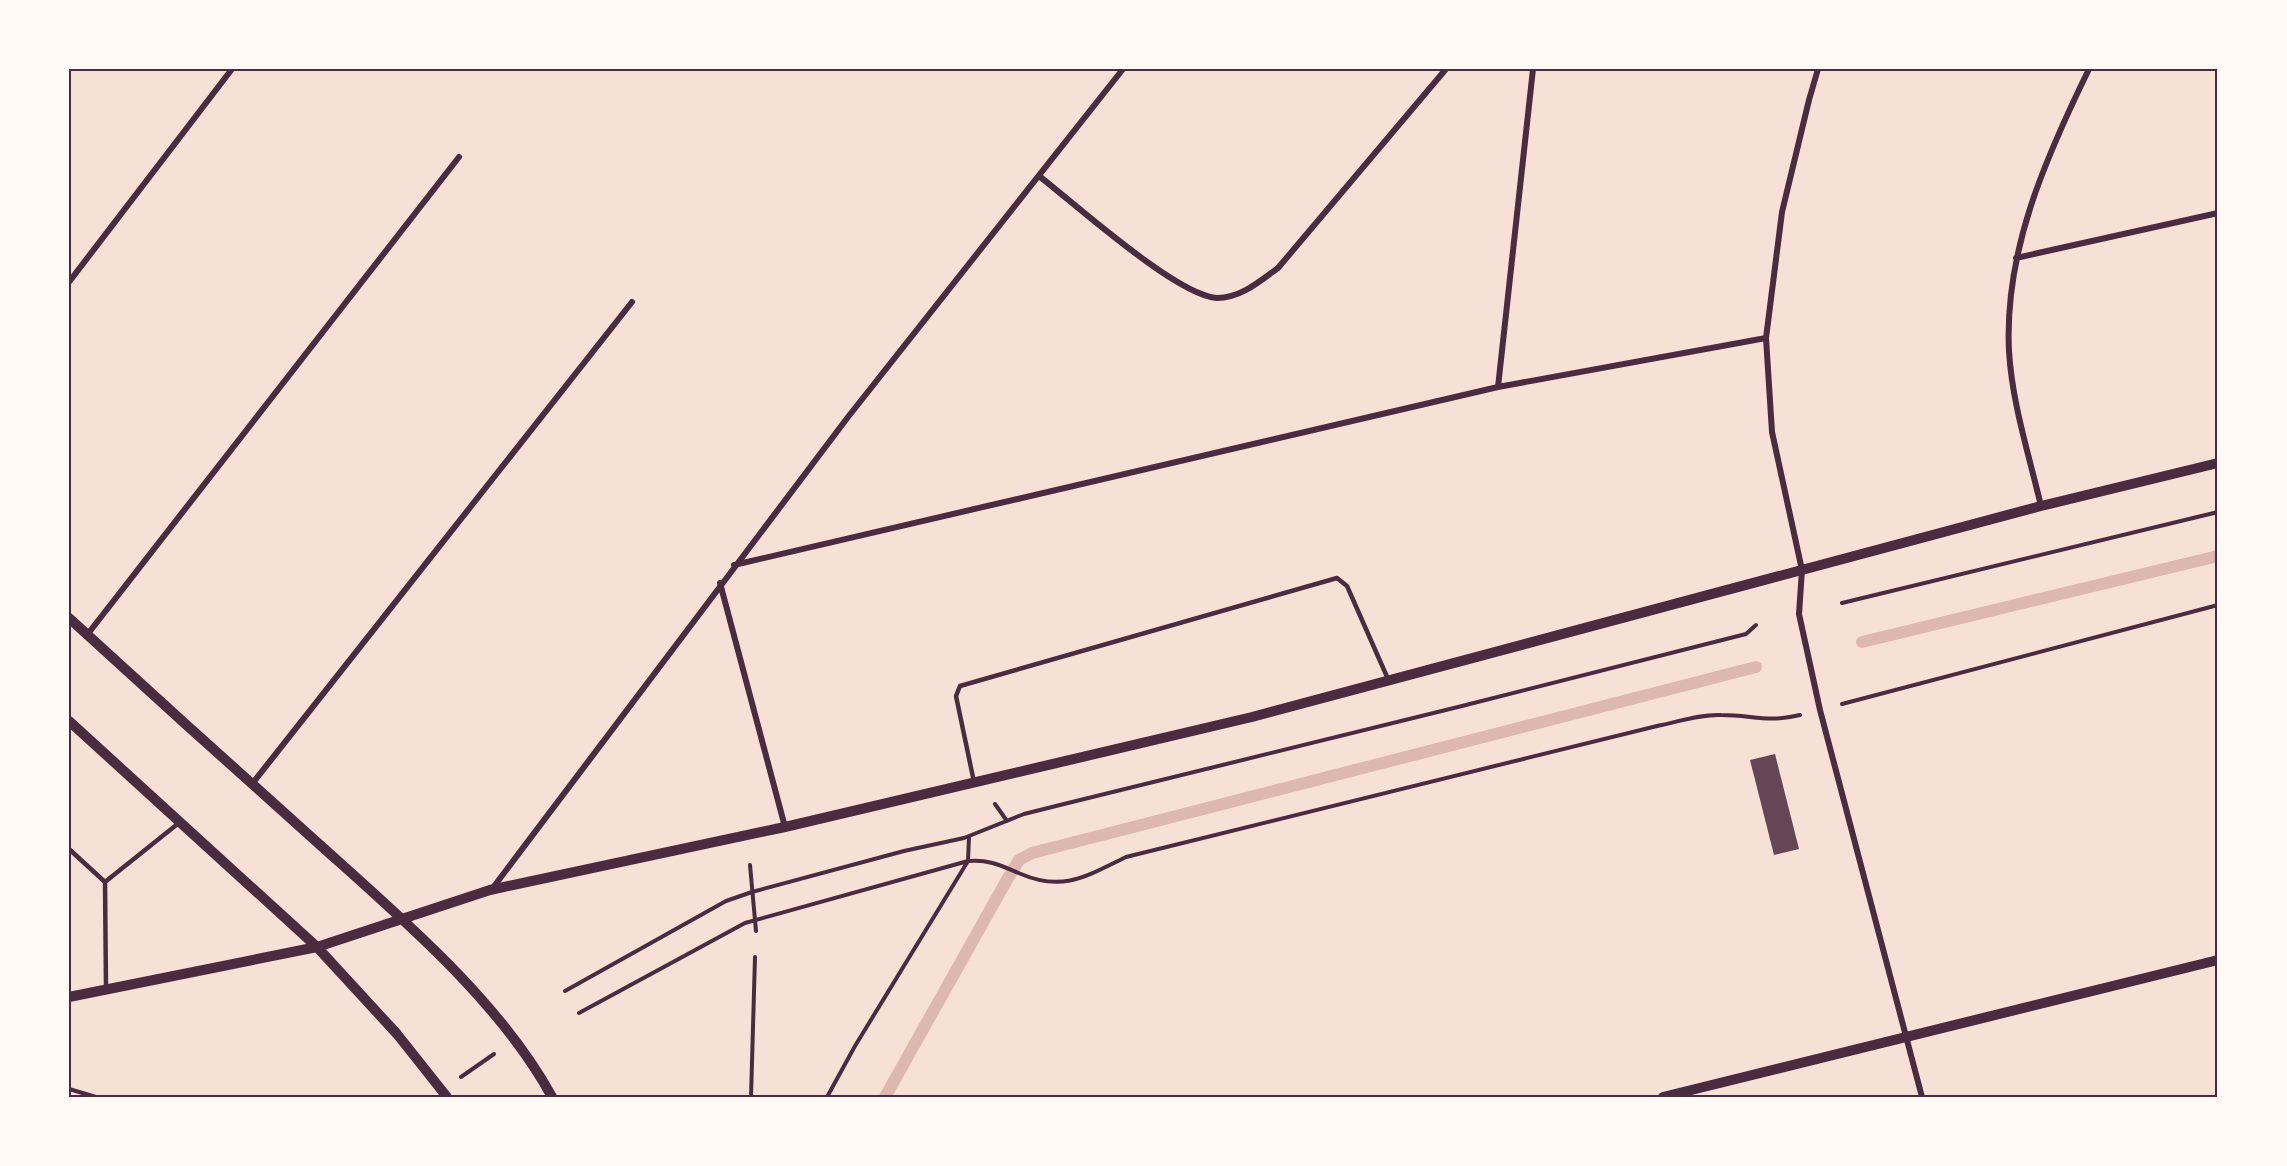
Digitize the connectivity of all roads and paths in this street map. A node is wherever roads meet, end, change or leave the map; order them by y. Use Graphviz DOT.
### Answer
graph roads {
  1 [pos="232,69"];
  2 [pos="1123,69"];
  3 [pos="1446,69"];
  4 [pos="1533,69"];
  5 [pos="1818,69"];
  6 [pos="2089,69"];
  7 [pos="459,157"];
  8 [pos="1039,176"];
  9 [pos="2218,213"];
  10 [pos="2016,258"];
  11 [pos="69,282"];
  12 [pos="632,302"];
  13 [pos="1766,338"];
  14 [pos="1498,387"];
  15 [pos="2218,463"];
  16 [pos="2041,506"];
  17 [pos="2218,512"];
  18 [pos="734,565"];
  19 [pos="1802,570"];
  20 [pos="720,584"];
  21 [pos="1842,603"];
  22 [pos="2218,605"];
  23 [pos="69,618"];
  24 [pos="1756,625"];
  25 [pos="87,634"];
  26 [pos="1388,681"];
  27 [pos="1860,699"];
  28 [pos="1781,720"];
  29 [pos="69,721"];
  30 [pos="974,782"];
  31 [pos="252,784"];
  32 [pos="995,804"];
  33 [pos="1007,821"];
  34 [pos="180,822"];
  35 [pos="785,827"];
  36 [pos="969,836"];
  37 [pos="69,849"];
  38 [pos="968,861"];
  39 [pos="750,865"];
  40 [pos="105,882"];
  41 [pos="490,890"];
  42 [pos="752,891"];
  43 [pos="401,918"];
  44 [pos="755,920"];
  45 [pos="756,931"];
  46 [pos="317,947"];
  47 [pos="755,957"];
  48 [pos="2218,960"];
  49 [pos="106,989"];
  50 [pos="565,991"];
  51 [pos="69,997"];
  52 [pos="579,1013"];
  53 [pos="1905,1037"];
  54 [pos="514,1040"];
  55 [pos="69,1089"];
  56 [pos="444,1093"];
  57 [pos="96,1097"];
  58 [pos="552,1097"];
  59 [pos="752,1097"];
  60 [pos="827,1097"];
  61 [pos="1663,1097"];
  62 [pos="1922,1097"];
  1 -- 11 [label="street"];
  2 -- 8 [label="street"];
  3 -- 8 [label="street"];
  4 -- 14 [label="street"];
  5 -- 13 [label="street"];
  6 -- 10 [label="street"];
  7 -- 25 [label="street"];
  8 -- 18 [label="street"];
  9 -- 10 [label="street"];
  10 -- 16 [label="street"];
  12 -- 31 [label="street"];
  13 -- 14 [label="street"];
  13 -- 19 [label="street"];
  14 -- 18 [label="street"];
  15 -- 16 [label="street"];
  16 -- 19 [label="street"];
  17 -- 21 [label="path"];
  18 -- 20 [label="street"];
  19 -- 26 [label="street"];
  19 -- 53 [label="street"];
  20 -- 35 [label="street"];
  20 -- 41 [label="street"];
  22 -- 27 [label="path"];
  23 -- 25 [label="street"];
  24 -- 33 [label="path"];
  25 -- 31 [label="street"];
  26 -- 30 [label="street"];
  26 -- 30 [label="lane"];
  28 -- 38 [label="path"];
  29 -- 34 [label="street"];
  30 -- 35 [label="street"];
  31 -- 43 [label="street"];
  32 -- 33 [label="path"];
  33 -- 36 [label="path"];
  34 -- 40 [label="lane"];
  34 -- 46 [label="street"];
  35 -- 41 [label="street"];
  36 -- 38 [label="path"];
  36 -- 42 [label="path"];
  37 -- 40 [label="lane"];
  38 -- 44 [label="path"];
  38 -- 60 [label="path"];
  39 -- 42 [label="path"];
  40 -- 49 [label="lane"];
  41 -- 43 [label="street"];
  42 -- 44 [label="path"];
  42 -- 50 [label="path"];
  43 -- 46 [label="street"];
  43 -- 54 [label="street"];
  44 -- 45 [label="path"];
  44 -- 52 [label="path"];
  46 -- 49 [label="street"];
  46 -- 56 [label="street"];
  47 -- 59 [label="path"];
  48 -- 53 [label="street"];
  49 -- 51 [label="street"];
  53 -- 61 [label="street"];
  53 -- 62 [label="street"];
  54 -- 56 [label="path"];
  54 -- 58 [label="street"];
  55 -- 57 [label="path"];
}
